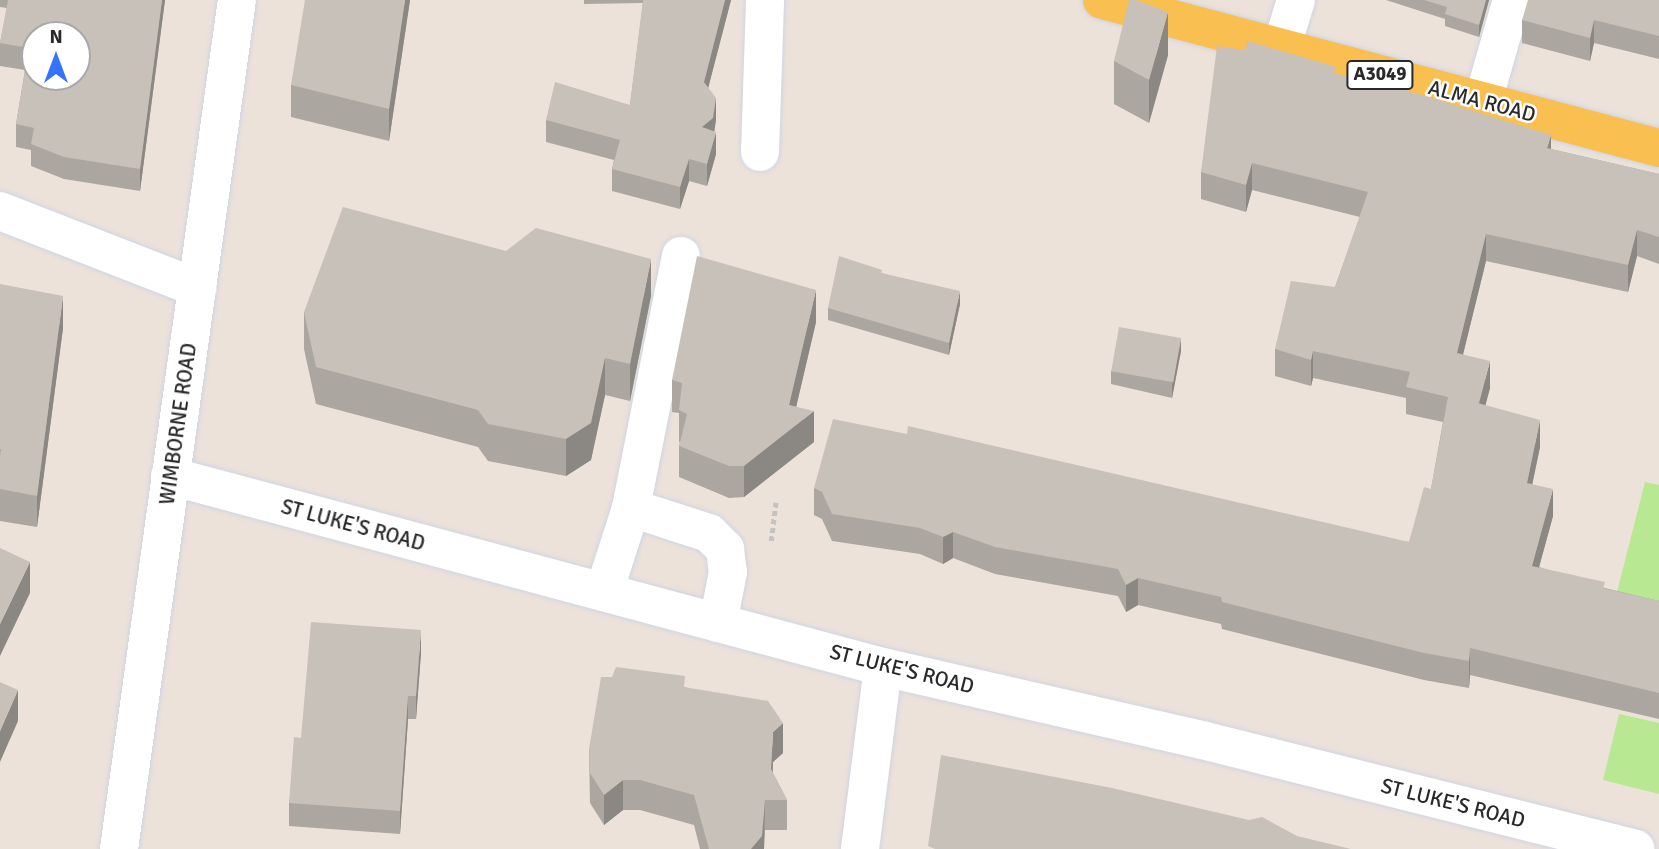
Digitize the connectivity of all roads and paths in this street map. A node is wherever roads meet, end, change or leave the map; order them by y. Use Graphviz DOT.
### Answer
graph roads {
  1 [pos="237,0"];
  2 [pos="765,0"];
  3 [pos="1102,0"];
  4 [pos="1296,0"];
  5 [pos="1512,0"];
  6 [pos="1281,49"];
  7 [pos="1483,101"];
  8 [pos="1659,148"];
  9 [pos="760,152"];
  10 [pos="0,211"];
  11 [pos="681,256"];
  12 [pos="197,288"];
  13 [pos="170,476"];
  14 [pos="631,508"];
  15 [pos="604,592"];
  16 [pos="718,622"];
  17 [pos="883,667"];
  18 [pos="119,849"];
  19 [pos="860,849"];
  20 [pos="1636,849"];
  1 -- 12 [label="street, WIMBORNE ROAD"];
  2 -- 9 [label="street"];
  3 -- 6 [label="main road, ALMA ROAD / A3049"];
  4 -- 6 [label="street"];
  5 -- 7 [label="street"];
  6 -- 7 [label="main road, ALMA ROAD / A3049"];
  7 -- 8 [label="main road, ALMA ROAD / A3049"];
  10 -- 12 [label="street"];
  11 -- 14 [label="street"];
  12 -- 13 [label="street, WIMBORNE ROAD"];
  13 -- 15 [label="street, ST LUKE'S ROAD"];
  13 -- 18 [label="street, WIMBORNE ROAD"];
  14 -- 15 [label="street"];
  14 -- 16 [label="street"];
  15 -- 16 [label="street, ST LUKE'S ROAD"];
  16 -- 17 [label="street, ST LUKE'S ROAD"];
  17 -- 19 [label="street"];
  17 -- 20 [label="street, ST LUKE'S ROAD"];
}
